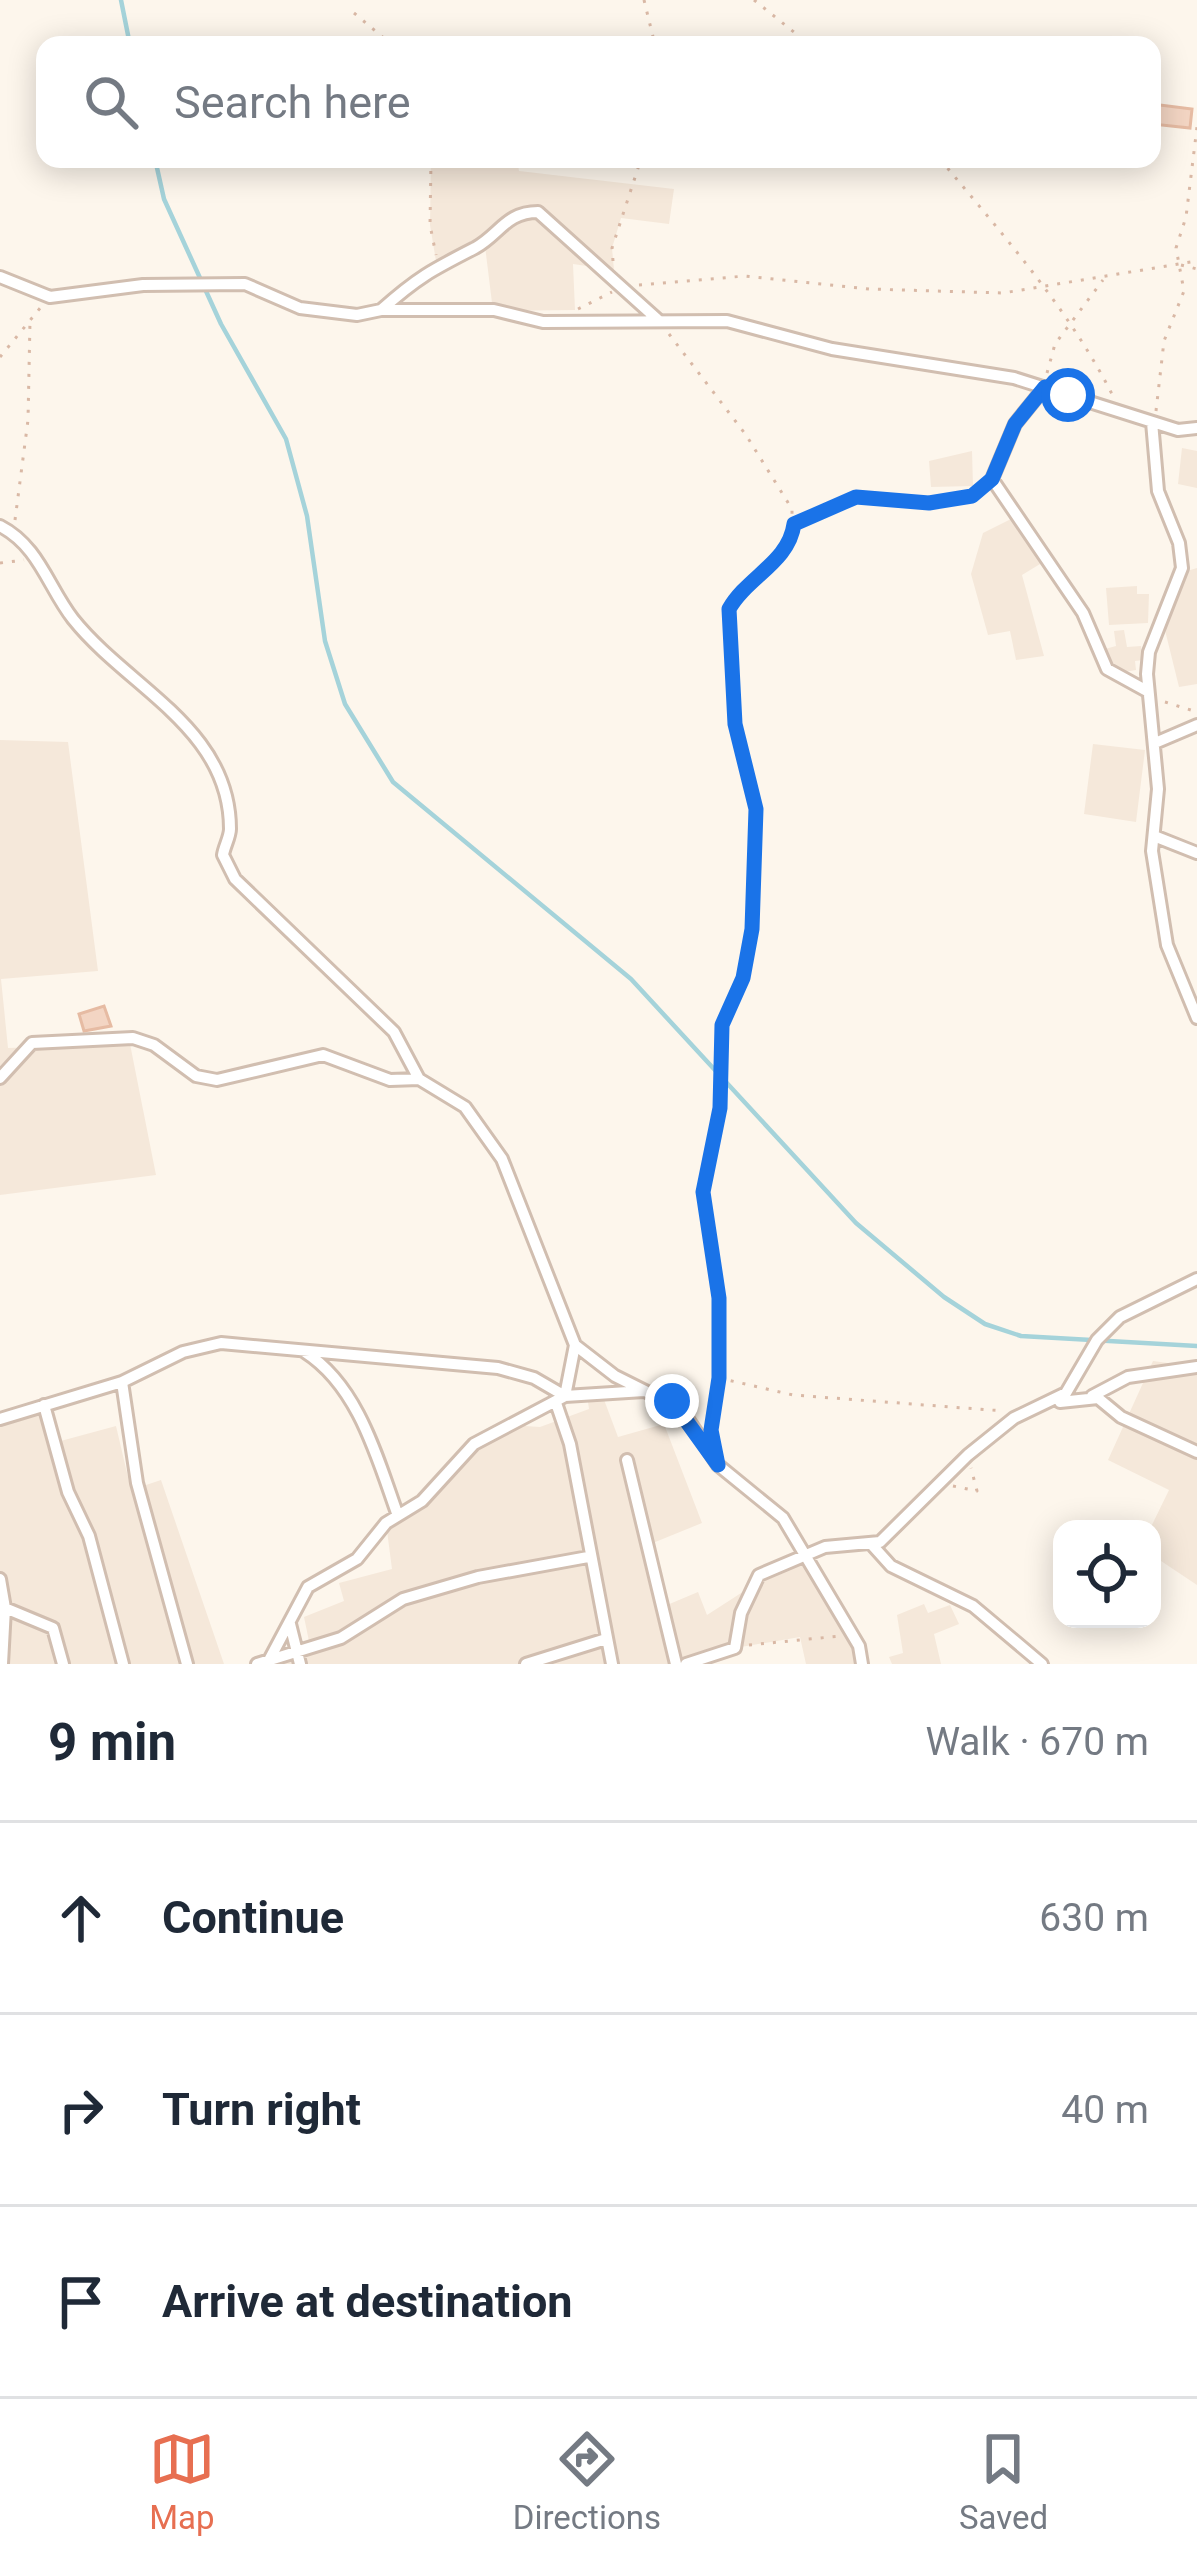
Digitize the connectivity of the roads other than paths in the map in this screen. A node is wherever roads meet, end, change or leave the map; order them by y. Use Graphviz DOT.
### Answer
graph roads {
  1 [pos="0,278"];
  2 [pos="381,310"];
  3 [pos="657,319"];
  4 [pos="1045,387"];
  5 [pos="1152,422"];
  6 [pos="1197,428"];
  7 [pos="0,526"];
  8 [pos="1197,557"];
  9 [pos="1182,568"];
  10 [pos="1147,692"];
  11 [pos="1197,725"];
  12 [pos="1155,743"];
  13 [pos="1154,836"];
  14 [pos="1197,853"];
  15 [pos="1197,1018"];
  16 [pos="0,1078"];
  17 [pos="419,1079"];
  18 [pos="1197,1280"];
  19 [pos="575,1345"];
  20 [pos="305,1352"];
  21 [pos="1197,1367"];
  22 [pos="122,1382"];
  23 [pos="647,1390"];
  24 [pos="1092,1396"];
  25 [pos="561,1399"];
  26 [pos="44,1405"];
  27 [pos="1045,1407"];
  28 [pos="0,1419"];
  29 [pos="1197,1453"];
  30 [pos="627,1460"];
  31 [pos="397,1513"];
  32 [pos="873,1546"];
  33 [pos="803,1553"];
  34 [pos="588,1557"];
  35 [pos="0,1579"];
  36 [pos="5,1608"];
  37 [pos="290,1624"];
  38 [pos="606,1639"];
  39 [pos="735,1648"];
  40 [pos="297,1649"];
  41 [pos="265,1663"];
  42 [pos="2,1664"];
  43 [pos="63,1664"];
  44 [pos="123,1664"];
  45 [pos="187,1664"];
  46 [pos="300,1664"];
  47 [pos="526,1664"];
  48 [pos="612,1664"];
  49 [pos="676,1664"];
  50 [pos="686,1664"];
  51 [pos="746,1664"];
  52 [pos="862,1664"];
  53 [pos="1042,1664"];
  1 -- 2 [label="street"];
  2 -- 3 [label="street"];
  2 -- 3 [label="street"];
  3 -- 4 [label="street"];
  4 -- 5 [label="street"];
  4 -- 10 [label="street"];
  5 -- 6 [label="street"];
  5 -- 9 [label="street"];
  7 -- 17 [label="street"];
  8 -- 9 [label="street"];
  9 -- 10 [label="street"];
  10 -- 12 [label="street"];
  11 -- 12 [label="street"];
  12 -- 13 [label="street"];
  13 -- 14 [label="street"];
  13 -- 15 [label="street"];
  16 -- 17 [label="street"];
  17 -- 19 [label="street"];
  18 -- 27 [label="street"];
  19 -- 23 [label="street"];
  19 -- 25 [label="street"];
  20 -- 22 [label="street"];
  20 -- 25 [label="street"];
  20 -- 31 [label="street"];
  21 -- 24 [label="street"];
  22 -- 26 [label="street"];
  22 -- 45 [label="street"];
  23 -- 25 [label="street"];
  23 -- 33 [label="street"];
  24 -- 27 [label="street"];
  24 -- 29 [label="street"];
  25 -- 31 [label="street"];
  25 -- 34 [label="street"];
  26 -- 28 [label="street"];
  26 -- 44 [label="street"];
  27 -- 32 [label="street"];
  30 -- 49 [label="street"];
  31 -- 37 [label="street"];
  32 -- 33 [label="street"];
  32 -- 53 [label="street"];
  33 -- 39 [label="street"];
  33 -- 52 [label="street"];
  34 -- 38 [label="street"];
  34 -- 40 [label="street"];
  35 -- 36 [label="street"];
  36 -- 42 [label="street"];
  36 -- 43 [label="street"];
  37 -- 40 [label="street"];
  37 -- 41 [label="street"];
  38 -- 47 [label="street"];
  38 -- 48 [label="street"];
  39 -- 50 [label="street"];
  39 -- 51 [label="street"];
  40 -- 41 [label="street"];
  40 -- 46 [label="street"];
}
